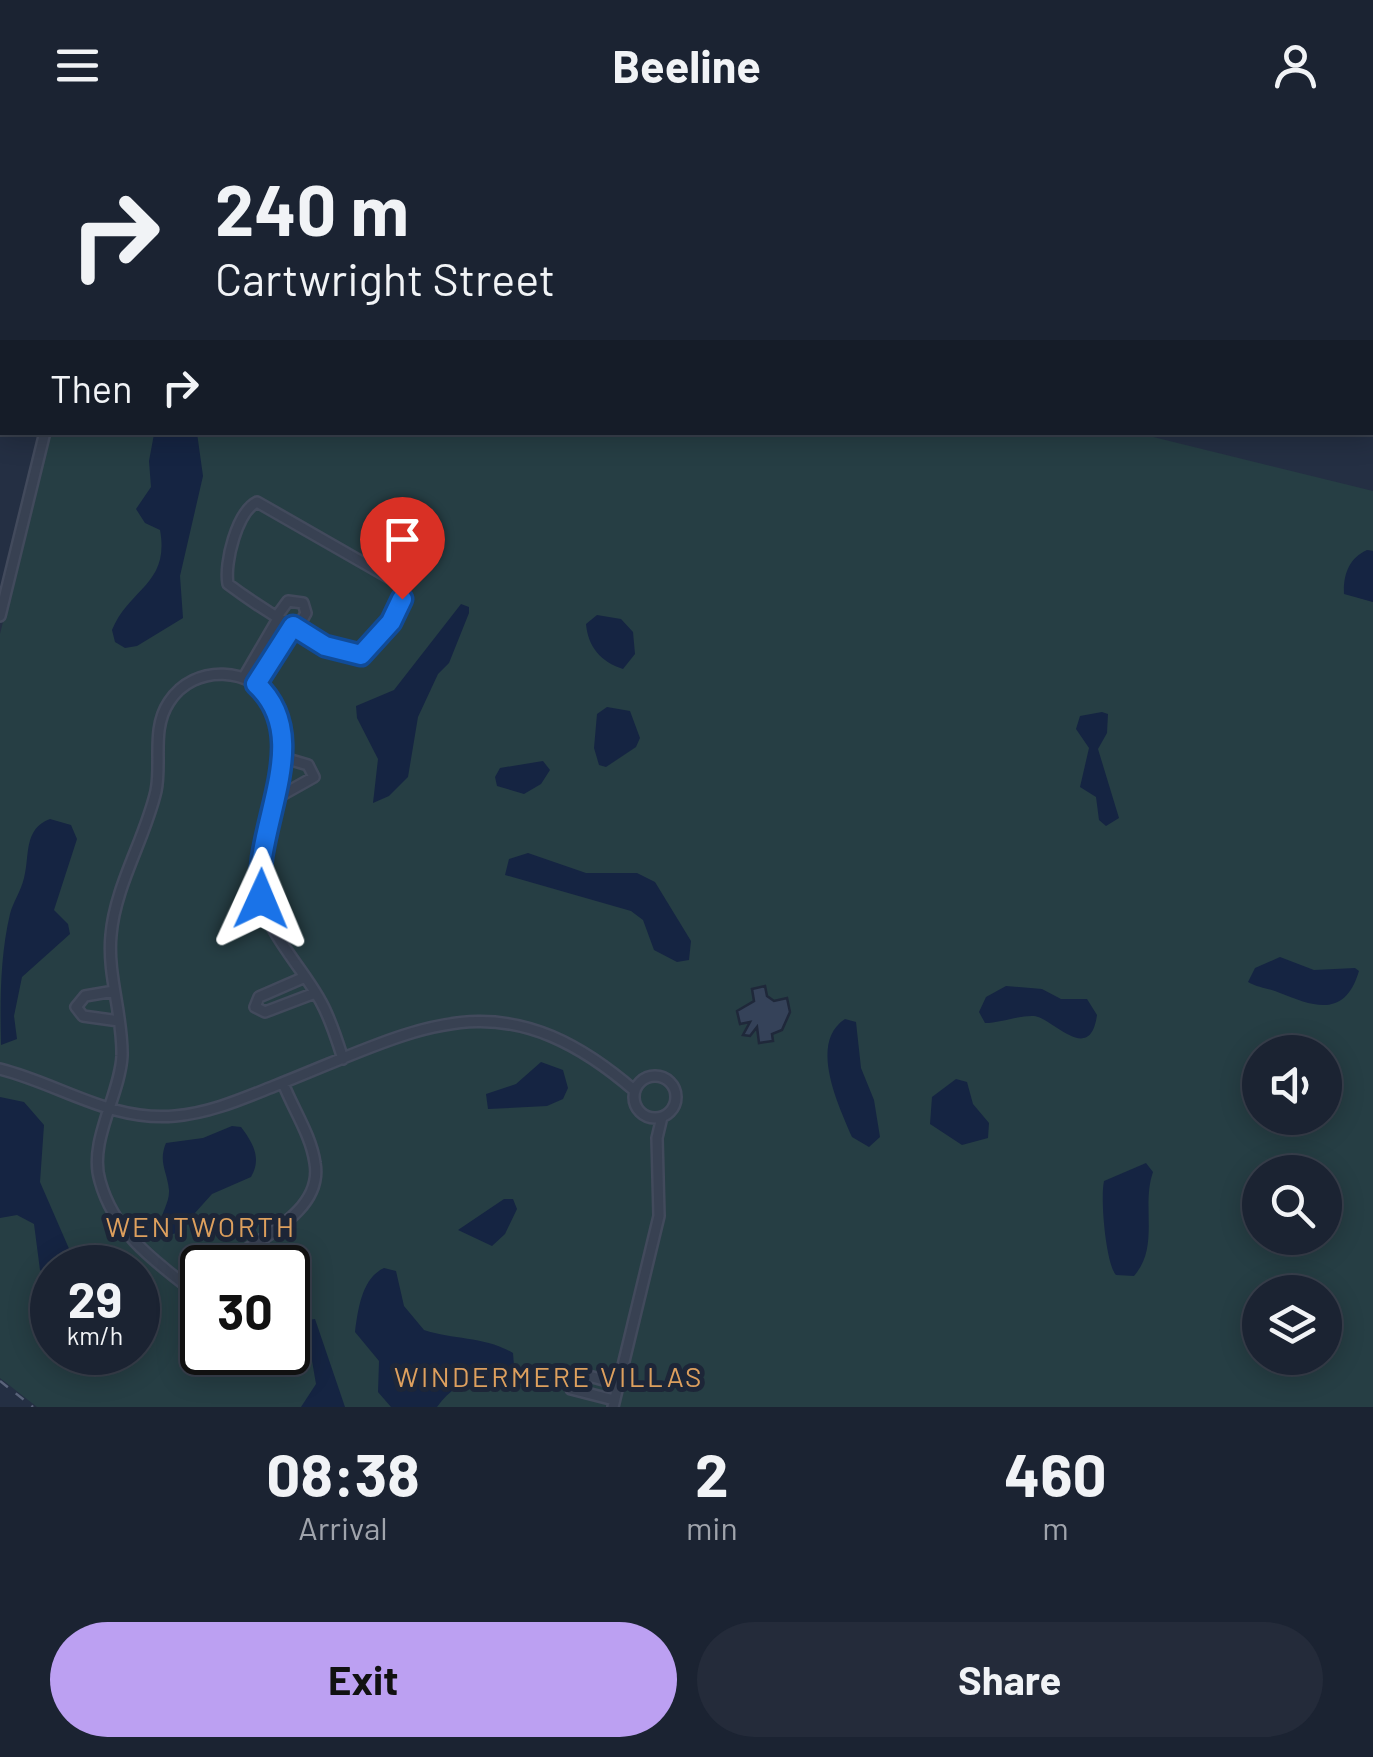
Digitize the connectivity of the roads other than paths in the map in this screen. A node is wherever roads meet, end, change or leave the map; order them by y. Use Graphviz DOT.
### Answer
graph roads {
  1 [pos="44,435"];
  2 [pos="0,616"];
  3 [pos="278,617"];
  4 [pos="295,627"];
  5 [pos="244,677"];
  6 [pos="256,684"];
  7 [pos="281,757"];
  8 [pos="272,800"];
  9 [pos="306,977"];
  10 [pos="114,991"];
  11 [pos="315,993"];
  12 [pos="118,1022"];
  13 [pos="343,1059"];
  14 [pos="0,1069"];
  15 [pos="612,1071"];
  16 [pos="643,1080"];
  17 [pos="283,1082"];
  18 [pos="635,1091"];
  19 [pos="110,1110"];
  20 [pos="648,1117"];
  21 [pos="662,1118"];
  22 [pos="657,1138"];
  23 [pos="252,1245"];
  24 [pos="180,1278"];
  25 [pos="618,1384"];
  26 [pos="614,1404"];
  1 -- 2 [label="street"];
  3 -- 4 [label="street"];
  3 -- 4 [label="street"];
  3 -- 4 [label="street"];
  3 -- 5 [label="street"];
  4 -- 6 [label="street"];
  5 -- 6 [label="street"];
  5 -- 10 [label="street"];
  6 -- 7 [label="street"];
  7 -- 8 [label="street"];
  7 -- 8 [label="street"];
  8 -- 9 [label="street"];
  9 -- 11 [label="street"];
  9 -- 11 [label="street"];
  10 -- 12 [label="street"];
  10 -- 12 [label="street"];
  11 -- 13 [label="street"];
  12 -- 19 [label="street"];
  13 -- 15 [label="street"];
  13 -- 17 [label="street"];
  14 -- 19 [label="street"];
  15 -- 16 [label="street"];
  15 -- 18 [label="street"];
  16 -- 18 [label="street"];
  16 -- 21 [label="street"];
  17 -- 19 [label="street"];
  17 -- 23 [label="street"];
  18 -- 20 [label="street"];
  19 -- 24 [label="street"];
  20 -- 21 [label="street"];
  20 -- 22 [label="street"];
  21 -- 22 [label="street"];
  22 -- 25 [label="street"];
  25 -- 26 [label="street"];
  25 -- 26 [label="street"];
}
